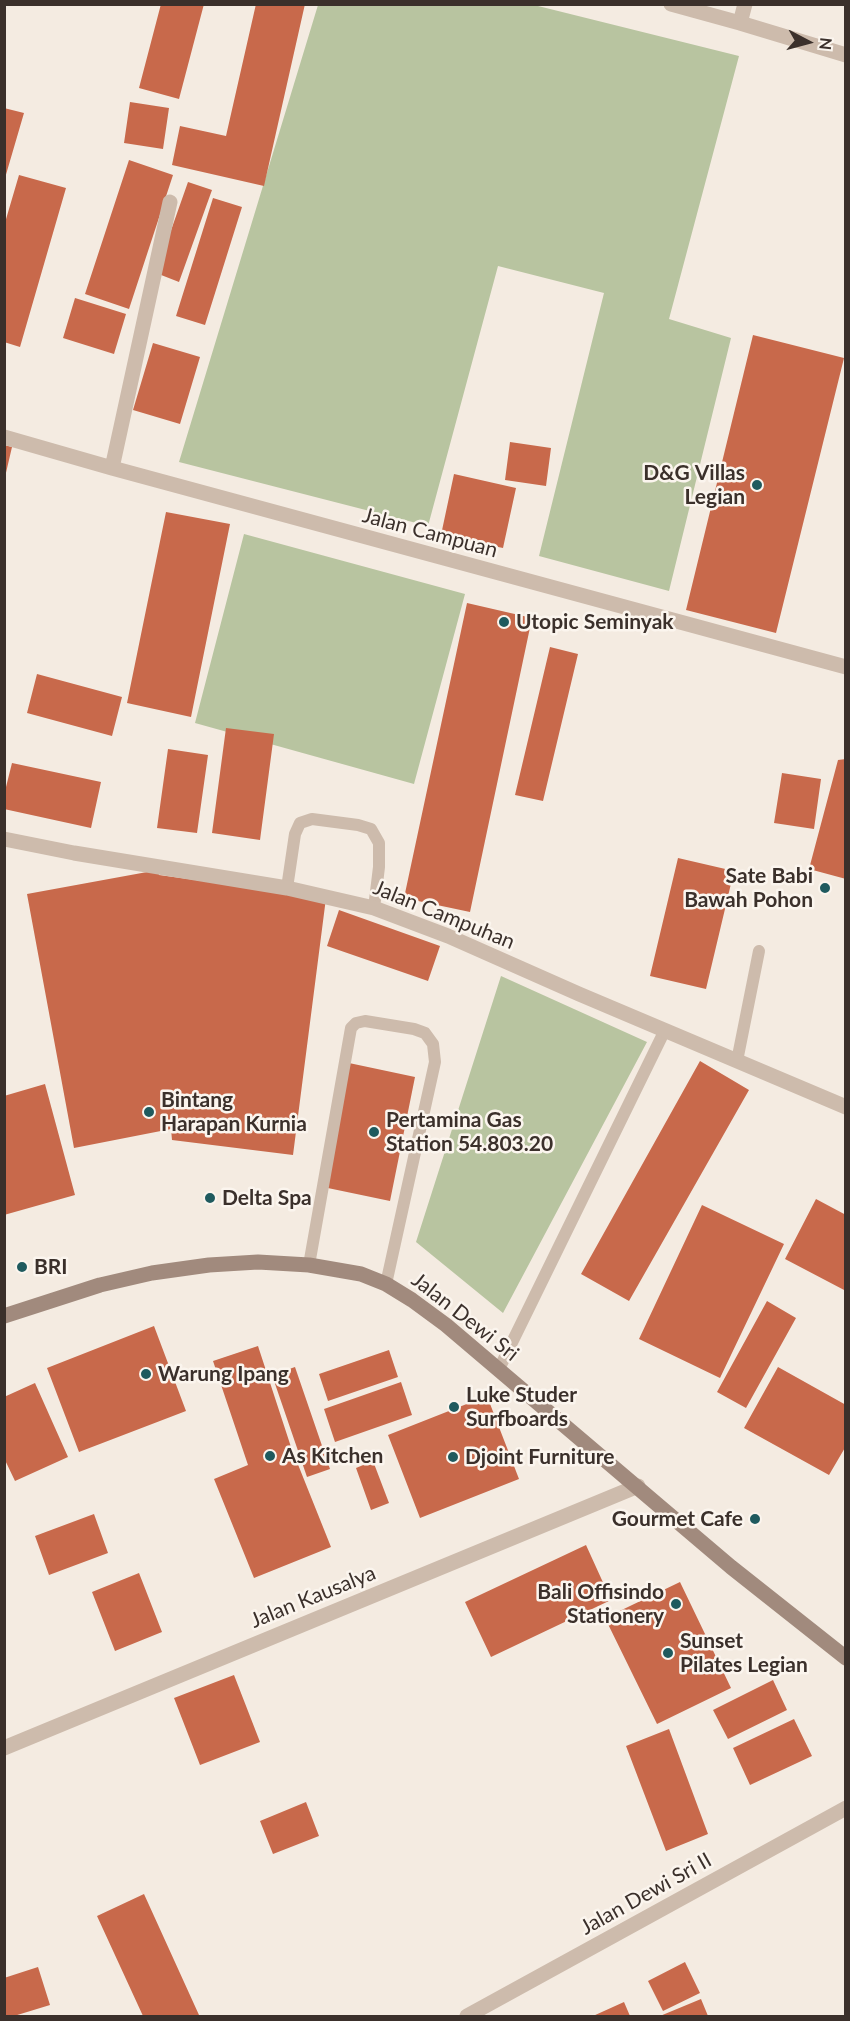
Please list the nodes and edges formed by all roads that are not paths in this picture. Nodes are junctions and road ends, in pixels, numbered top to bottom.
1 (671, 4) edge
2 (745, 4) edge
3 (740, 23) junction
4 (846, 55) edge
5 (170, 202) dead end
6 (4, 437) edge
7 (112, 468) junction
8 (846, 667) edge
9 (4, 839) edge
10 (287, 888) junction
11 (374, 908) junction
12 (759, 951) dead end
13 (664, 1030) junction
14 (737, 1061) junction
15 (846, 1107) edge
16 (309, 1265) junction
17 (386, 1284) junction
18 (4, 1316) edge
19 (499, 1369) junction
20 (638, 1486) junction
21 (846, 1658) edge
22 (4, 1748) edge
23 (846, 1809) edge
24 (467, 2016) edge

1 - 3 street
2 - 3 street
3 - 4 street
5 - 7 street
6 - 7 street, Jalan Campuan
7 - 8 street, Jalan Campuan
9 - 10 street, Jalan Campuhan
10 - 11 street, Jalan Campuhan
10 - 11 lane
11 - 13 street, Jalan Campuhan
12 - 14 lane
13 - 14 street, Jalan Campuhan
13 - 19 lane
14 - 15 street, Jalan Campuhan
16 - 17 street, Jalan Dewi Sri
16 - 17 lane
16 - 18 street, Jalan Dewi Sri
17 - 19 street, Jalan Dewi Sri
19 - 20 street, Jalan Dewi Sri
20 - 21 street, Jalan Dewi Sri
20 - 22 street, Jalan Kausalya
23 - 24 street, Jalan Dewi Sri II

